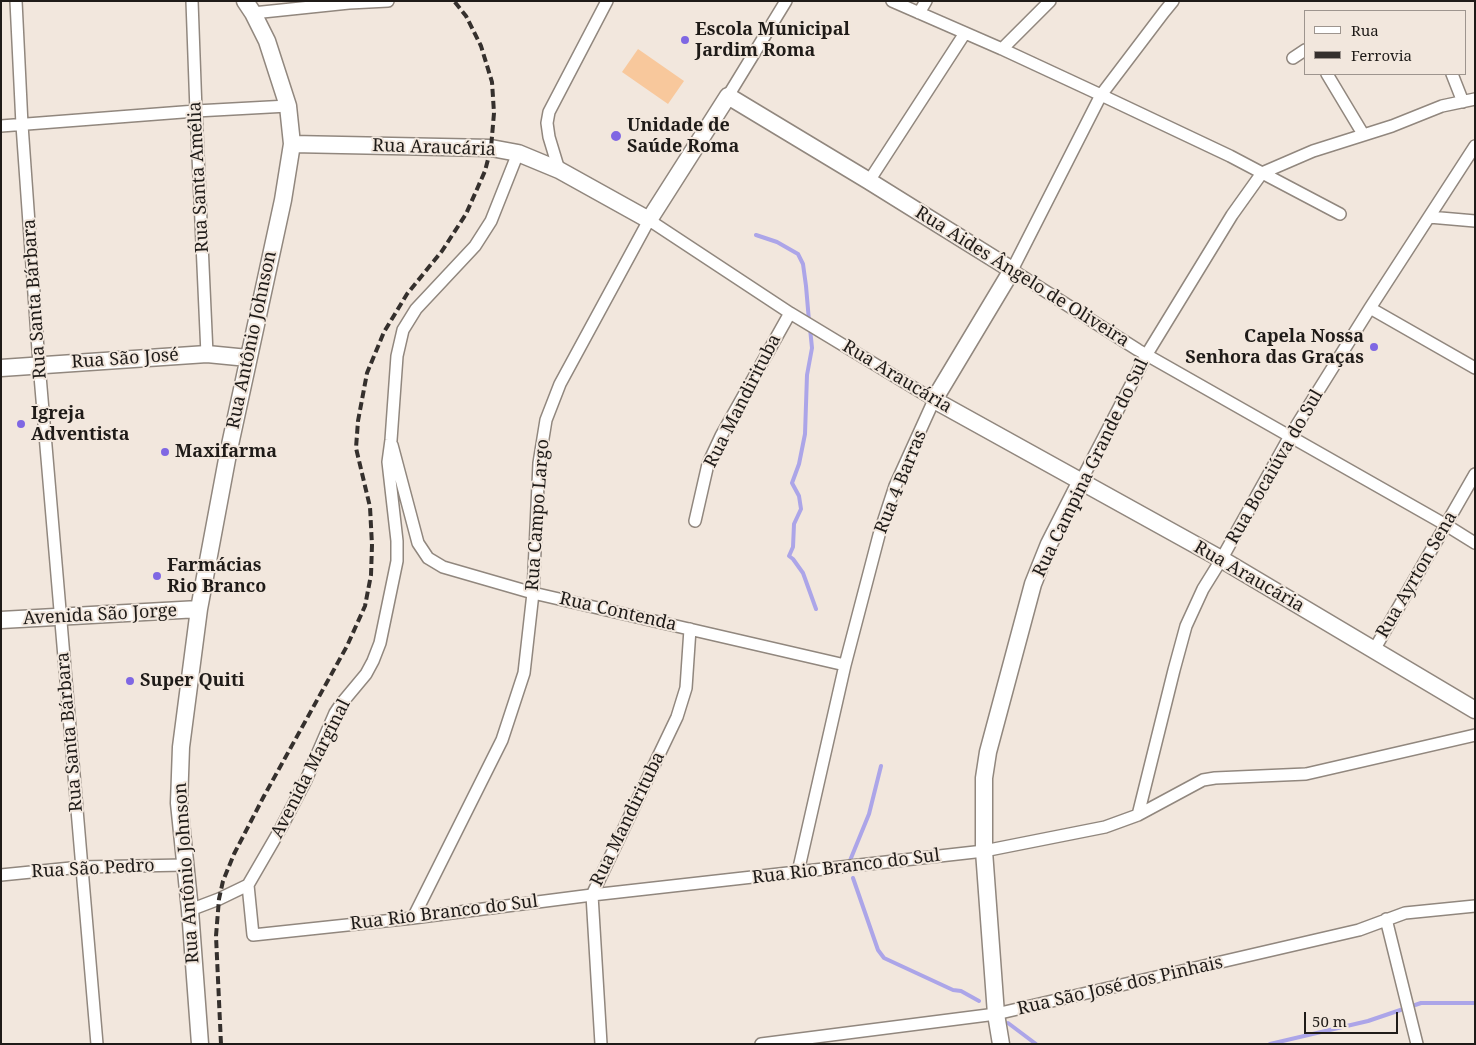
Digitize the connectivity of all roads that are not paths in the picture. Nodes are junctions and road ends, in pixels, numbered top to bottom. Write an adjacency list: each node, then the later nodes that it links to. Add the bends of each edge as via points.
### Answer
1 (16, 1): 24 (street, Rua Santa Bárbara)
2 (192, 1): 23 (street, Rua Santa Amélia)
3 (388, 1): 10 (street)
4 (607, 1): 30 (street, via 549,112 549,137)
5 (786, 1): 19 (street, Rua Campo Largo)
6 (892, 1): 11 (street)
7 (926, 1): 11 (street)
8 (1050, 1): 13 (street)
9 (1173, 1): 18 (street, Rua 4 Barras)
10 (249, 7): 22 (street, Rua Antônio Johnson, via 267,41)
11 (919, 13): 12 (street)
12 (965, 33): 13 (street); 32 (street)
13 (1002, 49): 18 (street)
14 (1304, 51): 15 (street)
15 (1293, 58)
16 (1328, 75): 26 (street)
17 (1452, 75): 21 (street)
18 (1101, 95): 31 (street); 37 (street, Rua 4 Barras)
19 (728, 96): 32 (street, Rua Aides Ângelo de Oliveira); 35 (street, Rua Campo Largo)
20 (1475, 99): 21 (street)
21 (1463, 102): 26 (street, via 1442,106)
22 (288, 106): 23 (street); 27 (street, Rua Antônio Johnson)
23 (196, 111): 24 (street); 40 (street, Rua Santa Amélia)
24 (22, 125): 25 (street); 43 (street, Rua Santa Bárbara)
25 (1, 126)
26 (1363, 134): 31 (street)
27 (292, 144): 29 (street, Rua Araucária, via 491,148); 42 (street, Rua Antônio Johnson)
28 (1475, 146): 34 (street, Rua Bocaiúva do Sul)
29 (518, 153): 30 (street, Rua Araucária); 48 (street, Avenida Marginal, via 491,221 475,246 416,309 403,330 397,356)
30 (559, 170): 35 (street, Rua Araucária)
31 (1262, 173): 33 (street); 41 (street, Rua Campina Grande do Sul, via 1232,214)
32 (870, 181): 37 (street, Rua Aides Ângelo de Oliveira)
33 (1340, 214)
34 (1429, 217): 36 (street); 38 (street, Rua Bocaiúva do Sul)
35 (649, 220): 39 (street, Rua Araucária); 55 (street, Rua Campo Largo, via 560,384 546,420 539,463)
36 (1475, 221)
37 (1012, 270): 41 (street, Rua Aides Ângelo de Oliveira); 46 (street, Rua 4 Barras)
38 (1370, 308): 45 (street); 47 (street, Rua Bocaiúva do Sul)
39 (790, 312): 46 (street, Rua Araucária); 51 (street, Rua Mandirituba, via 708,464)
40 (207, 354): 42 (street, Rua São José); 43 (street, Rua São José)
41 (1147, 354): 47 (street, Rua Aides Ângelo de Oliveira); 50 (street, Rua Campina Grande do Sul)
42 (248, 358): 56 (street, Rua Antônio Johnson)
43 (39, 364): 44 (street, Rua São José); 57 (street, Rua Santa Bárbara)
44 (1, 368)
45 (1475, 368)
46 (934, 400): 50 (street, Rua Araucária); 61 (street, Rua 4 Barras, via 895,486)
47 (1290, 436): 52 (street, Rua Aides Ângelo de Oliveira); 54 (street, Rua Bocaiúva do Sul)
48 (391, 440): 55 (street, Rua Contenda, via 418,543 428,558 443,567); 70 (street, Avenida Marginal, via 388,462 397,561 380,643 366,674 335,713 306,780)
49 (1475, 474): 52 (street, Rua Ayrton Sena)
50 (1081, 481): 54 (street, Rua Araucária); 65 (street, Rua Campina Grande do Sul, via 1033,584 988,752 984,778)
51 (695, 521)
52 (1446, 525): 53 (street, Rua Aides Ângelo de Oliveira); 60 (street, Rua Ayrton Sena)
53 (1475, 543)
54 (1221, 560): 60 (street, Rua Araucária); 64 (street, Rua Bocaiúva do Sul, via 1202,589 1186,626)
55 (533, 593): 59 (street, Rua Contenda); 74 (street, Rua Campo Largo, via 524,673 502,740)
56 (199, 609): 57 (street, Avenida São Jorge); 66 (street, Rua Antônio Johnson, via 181,747 179,803)
57 (60, 617): 58 (street, Avenida São Jorge); 67 (street, Rua Santa Bárbara)
58 (1, 620)
59 (690, 629): 61 (street, Rua Contenda); 71 (street, Rua Mandirituba, via 686,688 677,717)
60 (1374, 650): 62 (street, Rua Araucária)
61 (845, 665): 68 (street, Rua 4 Barras)
62 (1475, 710)
63 (1475, 735): 64 (street, Rua Rio Branco do Sul, via 1306,774 1203,780)
64 (1138, 815): 65 (street, Rua Rio Branco do Sul, via 1105,827)
65 (984, 851): 68 (street, Rua Rio Branco do Sul); 76 (street, Rua Campina Grande do Sul)
66 (185, 865): 67 (street, Rua São Pedro); 73 (street, Rua Antônio Johnson)
67 (81, 868): 69 (street, Rua São Pedro); 77 (street, Rua Santa Bárbara)
68 (798, 872): 71 (street, Rua Rio Branco do Sul)
69 (1, 875)
70 (248, 885): 73 (street); 74 (street, Rua Rio Branco do Sul, via 252,935)
71 (592, 895): 74 (street, Rua Rio Branco do Sul); 79 (street, Rua Mandirituba)
72 (1475, 906): 75 (street, Rua São José dos Pinhais, via 1405,914)
73 (190, 910): 78 (street, Rua Antônio Johnson)
74 (413, 918)
75 (1386, 920): 76 (street, Rua São José dos Pinhais, via 1358,930); 82 (street)
76 (996, 1014): 80 (street, Rua São José dos Pinhais); 81 (street, Rua Campina Grande do Sul)
77 (97, 1044)
78 (200, 1044)
79 (601, 1044)
80 (761, 1044)
81 (1001, 1044)
82 (1417, 1044)

